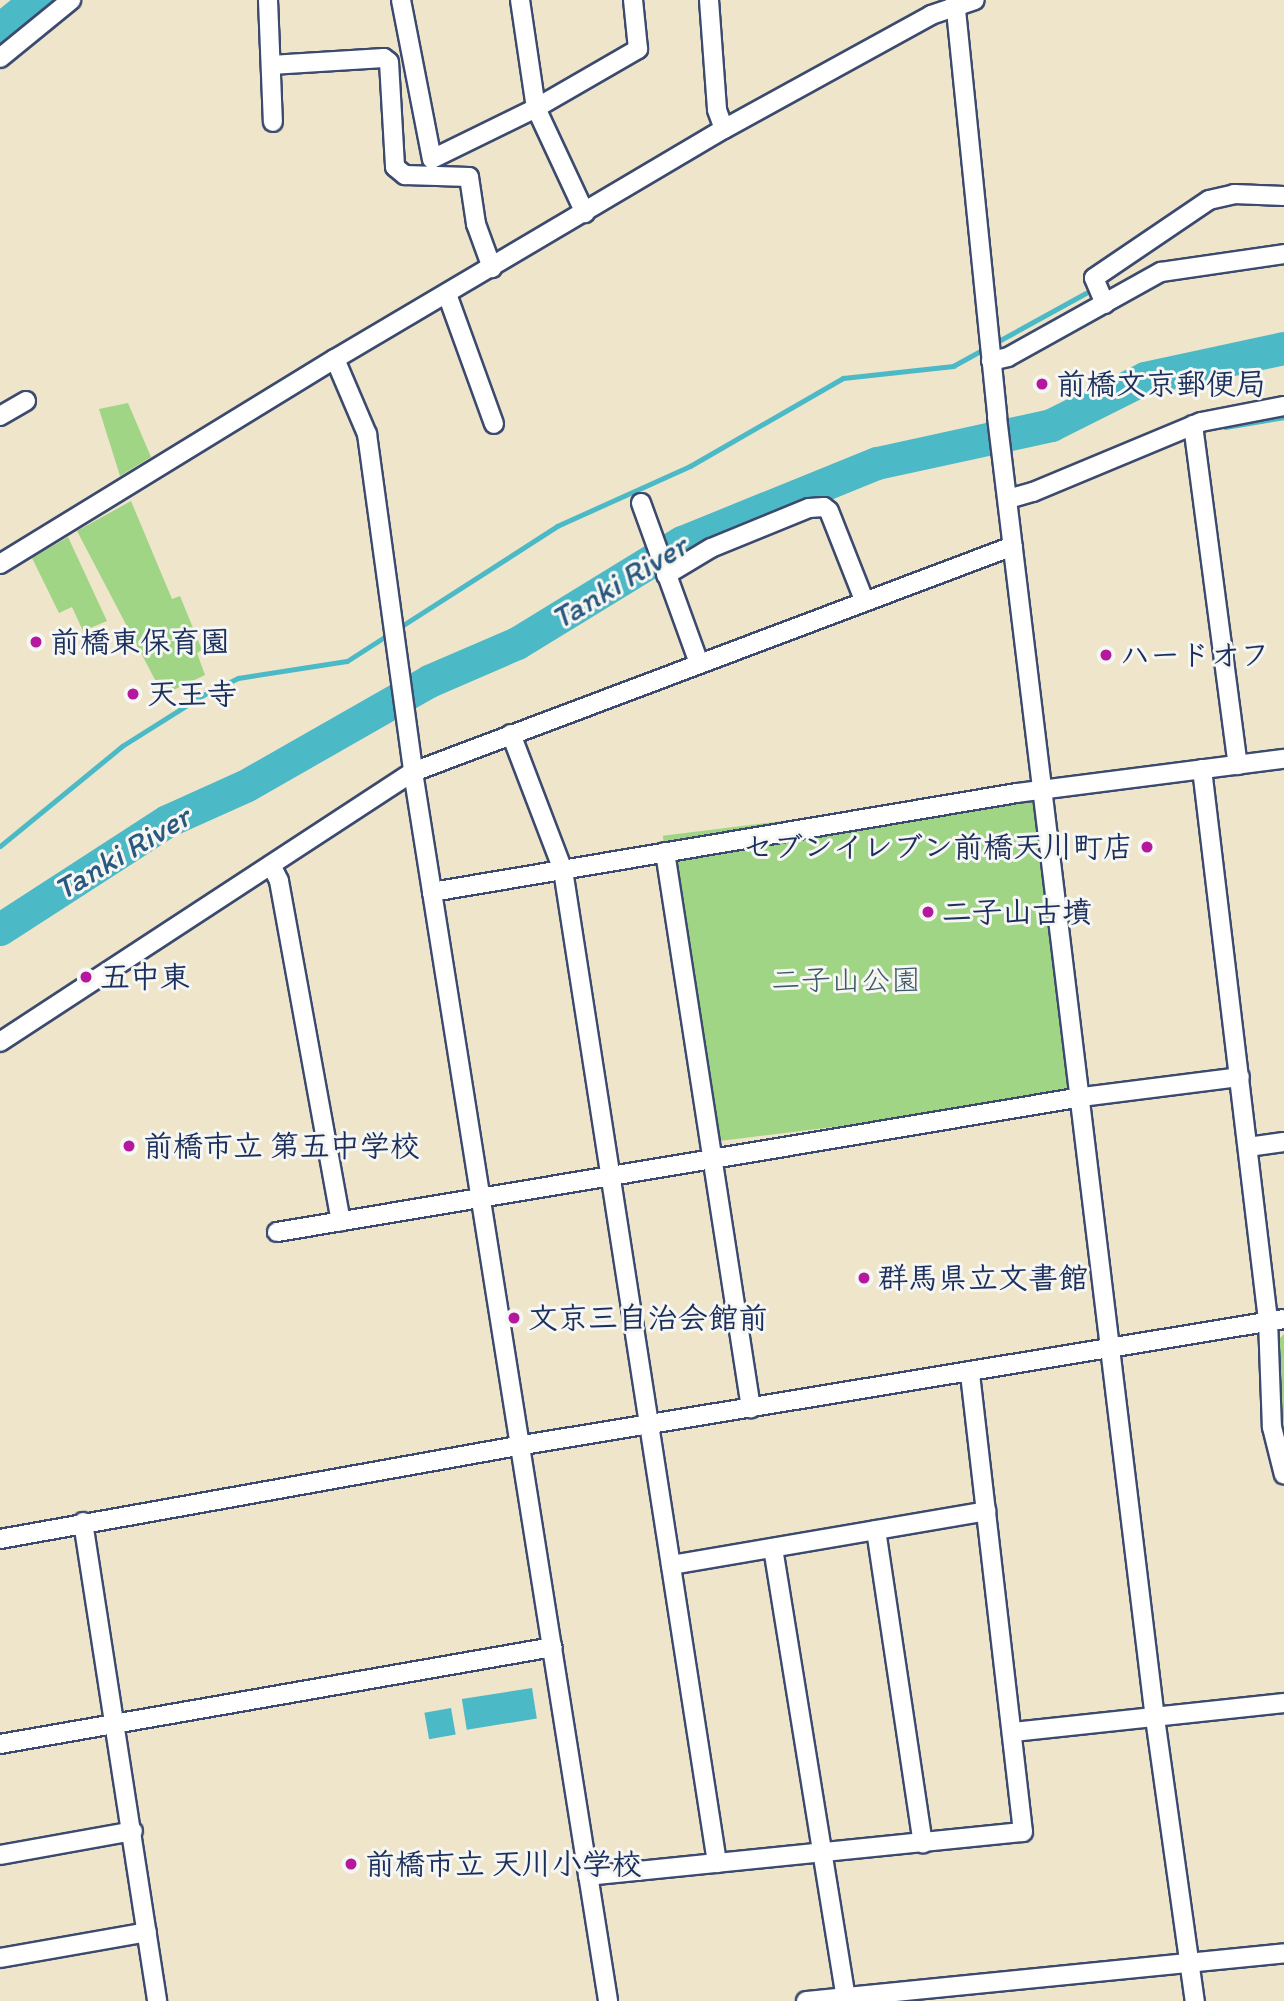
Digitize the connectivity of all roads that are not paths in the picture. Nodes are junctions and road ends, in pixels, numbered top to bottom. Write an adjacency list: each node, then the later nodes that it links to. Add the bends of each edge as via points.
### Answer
1 (71, 0): 9 (street)
2 (268, 0): 10 (street)
3 (401, 0): 11 (street, via 432,159)
4 (520, 0): 11 (street)
5 (633, 0): 11 (street, via 638,49)
6 (709, 0): 13 (street, via 717,110)
7 (975, 0): 8 (street)
8 (956, 2): 13 (street); 21 (street)
9 (0, 58)
10 (271, 65): 12 (street); 17 (street, via 384,58 390,62 394,167 405,175 469,177 475,224)
11 (536, 108): 15 (street)
12 (273, 122)
13 (724, 129): 15 (street)
14 (1284, 196): 19 (street, via 1234,194 1209,200 1094,278)
15 (585, 213): 17 (street)
16 (1284, 254): 19 (street, via 1161,272)
17 (492, 268): 18 (street)
18 (447, 293): 20 (street); 25 (street)
19 (1105, 303): 21 (street, via 1009,357)
20 (335, 359): 30 (street); 38 (street, via 367,434)
21 (991, 361): 27 (street)
22 (26, 401): 24 (street)
23 (1284, 405): 26 (street)
24 (0, 416)
25 (494, 424)
26 (1193, 425): 27 (street); 36 (street)
27 (1008, 499): 29 (street)
28 (640, 503): 31 (street)
29 (1013, 546): 32 (street); 39 (street)
30 (0, 564)
31 (666, 575): 32 (street, via 711,548 809,508 824,507); 33 (street)
32 (864, 600): 33 (street)
33 (699, 663): 34 (street)
34 (511, 734): 38 (street); 42 (street)
35 (1284, 759): 36 (street)
36 (1238, 765): 37 (street)
37 (1202, 769): 39 (street); 45 (street)
38 (413, 772): 41 (street); 43 (street)
39 (1043, 789): 40 (street); 46 (street)
40 (665, 852): 42 (street); 49 (street)
41 (271, 865): 44 (street); 52 (street, via 279,881)
42 (563, 870): 43 (street); 50 (street)
43 (432, 892): 51 (street)
44 (1, 1039)
45 (1240, 1077): 46 (street); 48 (street)
46 (1082, 1097): 49 (street); 55 (street)
47 (1284, 1142): 48 (street)
48 (1248, 1147): 54 (street)
49 (713, 1161): 50 (street); 57 (street)
50 (611, 1178): 51 (street); 58 (street)
51 (479, 1197): 52 (street); 60 (street)
52 (341, 1221): 53 (street)
53 (277, 1232)
54 (1276, 1320): 55 (street); 59 (street)
55 (1109, 1346): 56 (street); 70 (street)
56 (970, 1371): 57 (street); 62 (street)
57 (751, 1408): 58 (street)
58 (649, 1426): 60 (street); 67 (street)
59 (1279, 1443): 61 (street)
60 (523, 1445): 63 (street); 68 (street)
61 (1284, 1475)
62 (986, 1511): 64 (street); 72 (street)
63 (83, 1522): 65 (street); 71 (street)
64 (876, 1530): 66 (street); 75 (street)
65 (0, 1539)
66 (773, 1548): 67 (street); 76 (street)
67 (671, 1565): 78 (street)
68 (553, 1647): 71 (street); 79 (street)
69 (1284, 1703): 70 (street)
70 (1155, 1718): 72 (street); 83 (street)
71 (114, 1722): 73 (street); 74 (street)
72 (1013, 1732): 75 (street, via 1023,1832)
73 (0, 1744)
74 (133, 1831): 77 (street); 80 (street)
75 (923, 1843): 76 (street)
76 (825, 1851): 78 (street); 84 (street)
77 (0, 1855)
78 (716, 1863): 79 (street)
79 (588, 1876): 86 (street)
80 (147, 1932): 82 (street); 85 (street)
81 (1284, 1953): 83 (street)
82 (0, 1958)
83 (1191, 1961): 84 (street); 88 (street)
84 (846, 1997): 87 (street)
85 (157, 2001)
86 (608, 2001)
87 (806, 2001)
88 (1195, 2001)

